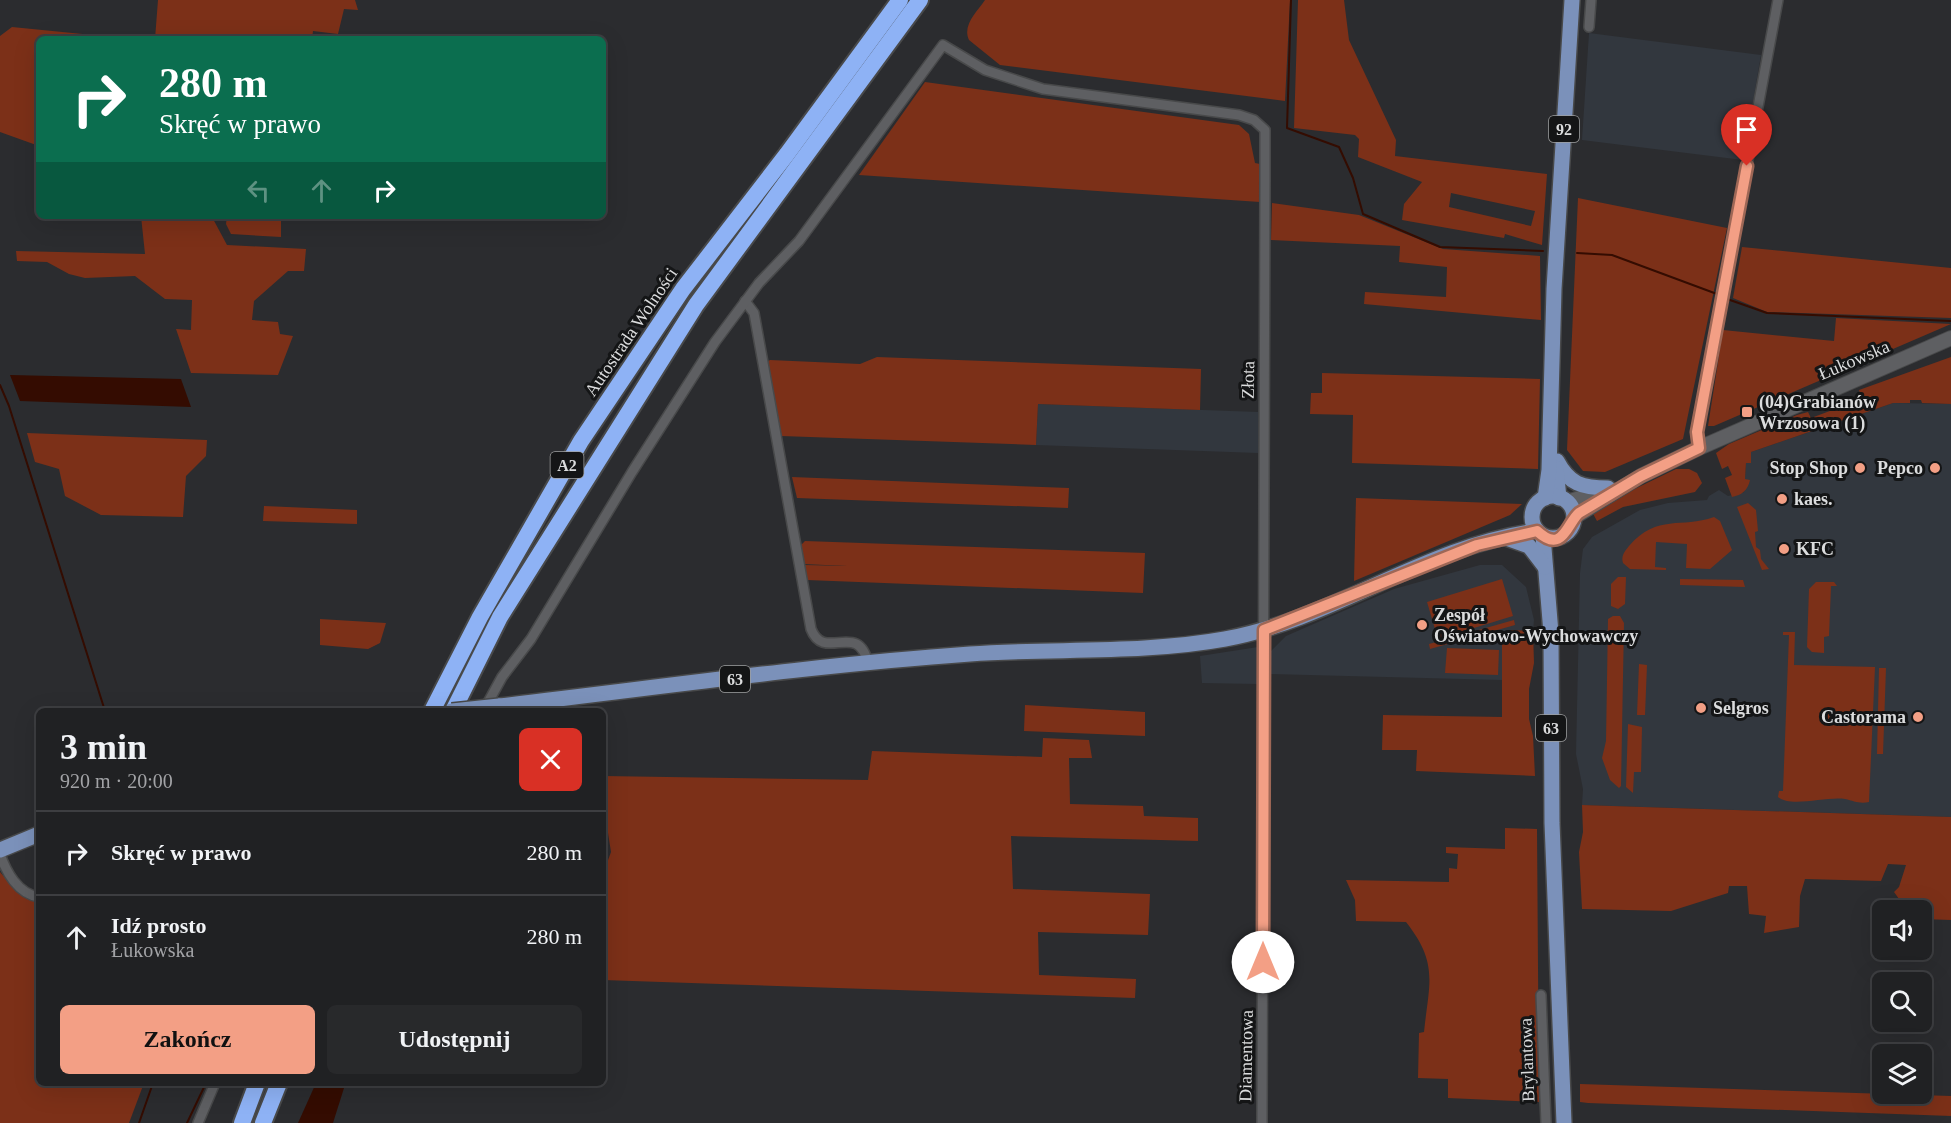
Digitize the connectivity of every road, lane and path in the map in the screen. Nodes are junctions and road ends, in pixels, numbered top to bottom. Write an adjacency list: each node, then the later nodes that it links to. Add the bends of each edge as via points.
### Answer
1 (900, 0): 25 (highway, Autostrada Wolności / A2, via 683,289 581,441 480,617)
2 (920, 0): 26 (highway, A2, via 696,305 500,617)
3 (1572, 0): 7 (main road, 92)
4 (1591, 0): 6 (street)
5 (1778, 0): 10 (street, via 1697,432)
6 (1589, 27)
7 (1557, 258): 11 (main road, 92, via 1560,313); 14 (main road, 92, via 1549,470)
8 (745, 302): 22 (street, Złota, via 799,241 943,45 985,70 1043,89 1254,120 1265,130); 24 (street, via 754,313 813,635 825,643 858,643 865,648); 28 (street, via 715,342)
9 (1951, 338): 10 (main road, Łukowska)
10 (1699, 448): 12 (main road, Łukowska)
11 (1556, 458): 13 (main road, via 1574,483); 14 (main road, 92)
12 (1641, 476): 13 (main road, Łukowska); 16 (main road, Łukowska)
13 (1608, 488): 14 (main road, Łukowska)
14 (1557, 500): 15 (main road, 63, via 1536,506); 16 (main road)
15 (1532, 513): 17 (main road, 63); 20 (main road, 63)
16 (1573, 518): 19 (main road, 63, via 1569,531)
17 (1540, 533): 18 (main road, 63); 19 (main road, 63); 21 (main road, 63)
18 (1504, 537): 20 (main road, 63); 21 (main road, via 1529,546)
19 (1559, 537): 23 (main road, 63)
20 (1477, 545): 22 (main road, 63)
21 (1546, 570): 23 (main road, 63)
22 (1264, 630): 24 (main road, 63, via 1185,644 970,654); 39 (street, Diamentowa)
23 (1551, 633): 41 (main road, 63, via 1552,822)
24 (868, 664): 27 (main road, 63, bridge)
25 (434, 708)
26 (454, 708)
27 (480, 708)
28 (485, 708)
29 (36, 835): 30 (main road)
30 (0, 852): 31 (street, via 11,878)
31 (36, 897)
32 (1541, 995): 40 (street, Brylantowa)
33 (214, 1086): 36 (street)
34 (256, 1086): 37 (highway)
35 (278, 1086): 38 (highway)
36 (198, 1123)
37 (242, 1123)
38 (263, 1123)
39 (1262, 1123)
40 (1546, 1123)
41 (1564, 1123)

